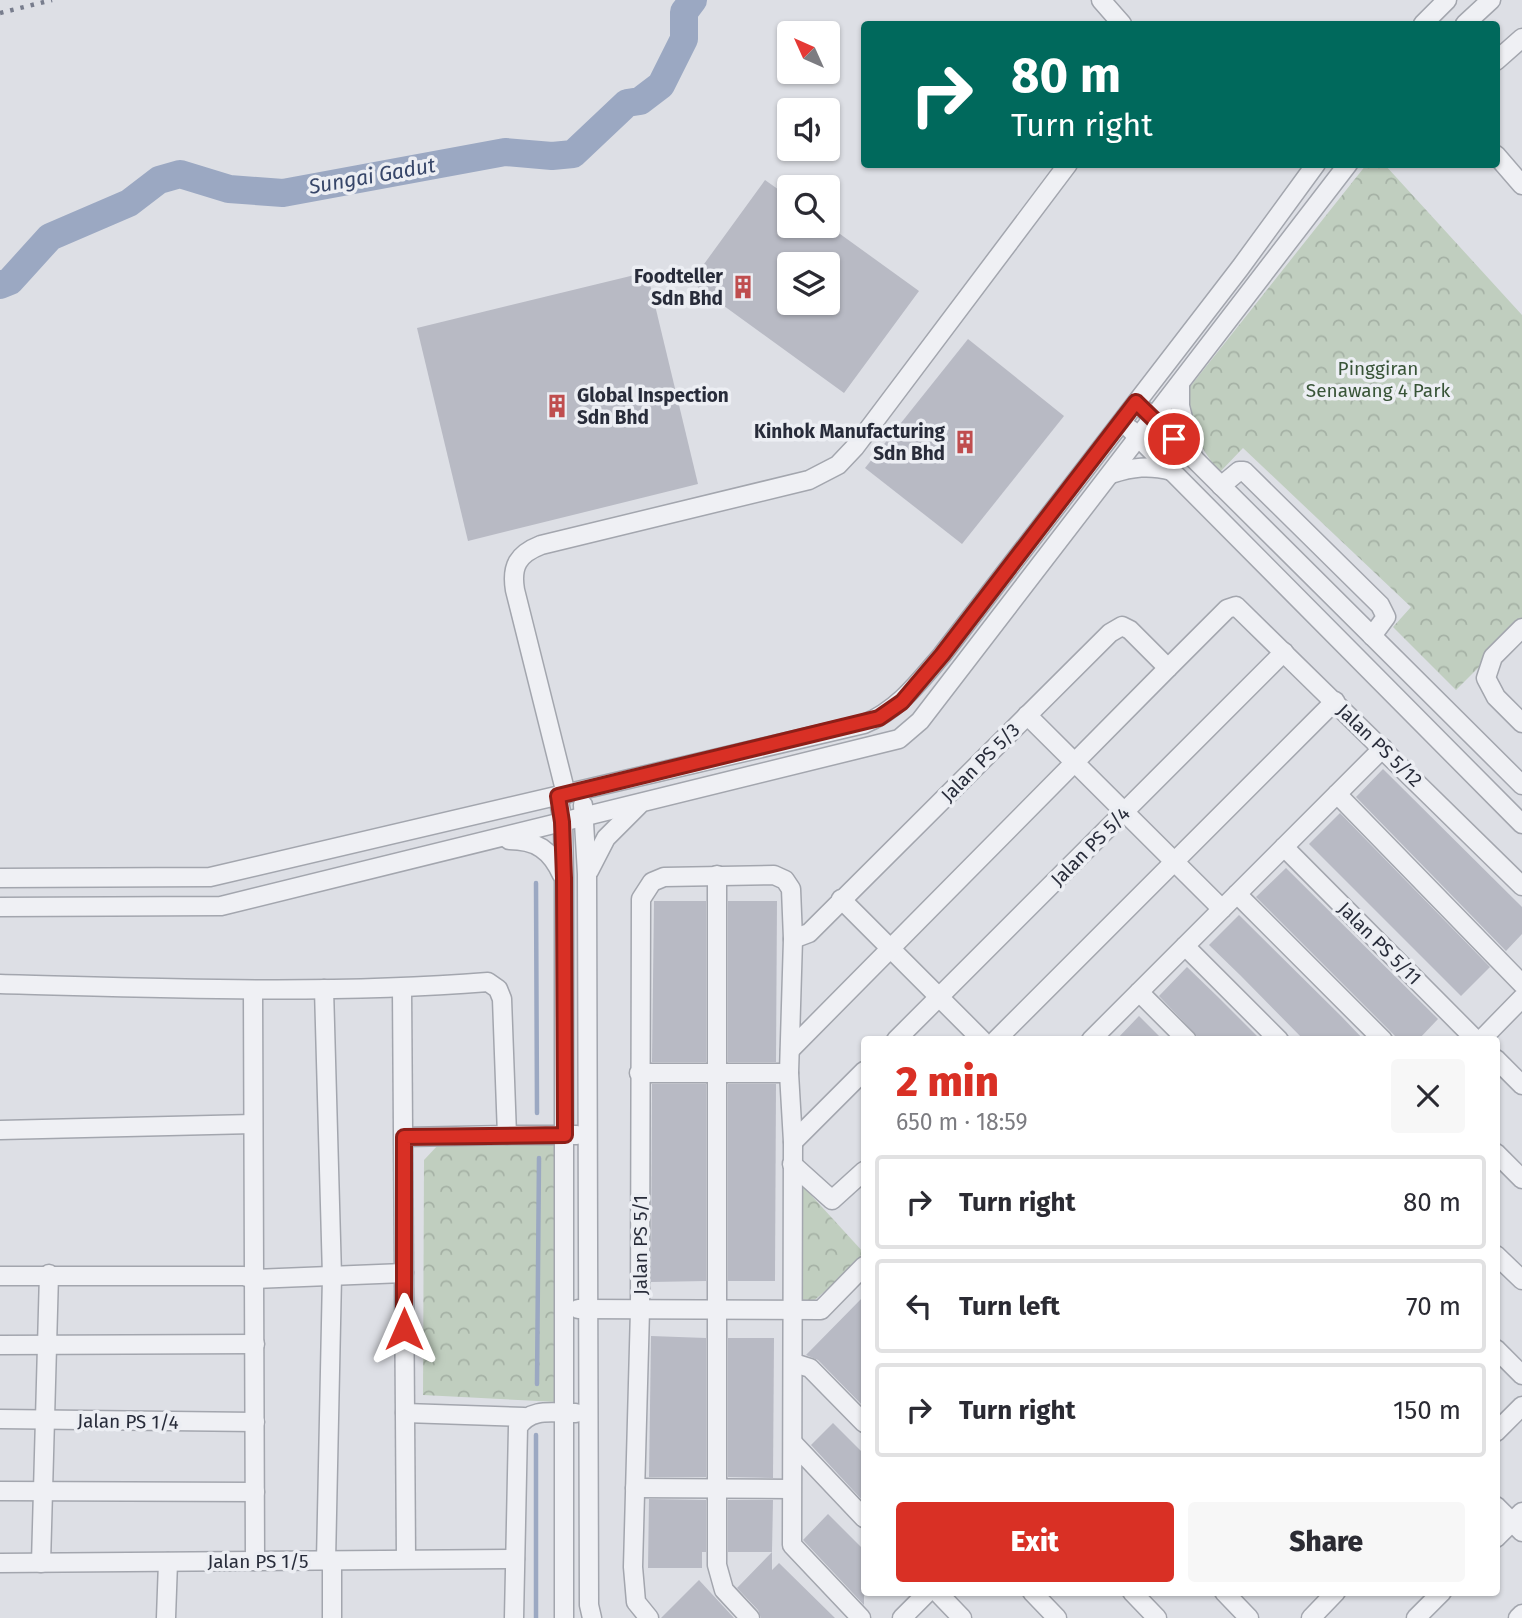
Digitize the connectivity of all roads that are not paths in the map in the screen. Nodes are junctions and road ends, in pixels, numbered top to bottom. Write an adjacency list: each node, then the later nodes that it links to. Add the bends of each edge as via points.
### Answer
1 (1101, 0): 4 (street)
2 (1447, 0): 5 (street)
3 (1491, 0): 6 (street)
4 (1119, 21)
5 (1426, 21)
6 (1468, 21)
7 (1522, 38): 8 (street)
8 (1500, 57)
9 (1500, 159): 13 (street)
10 (1065, 168): 33 (street, via 838,465 809,480 541,545 520,556 512,573 515,590)
11 (1313, 168): 15 (street)
12 (1345, 168): 14 (street)
13 (1522, 184)
14 (1180, 385): 16 (street); 19 (street, via 1180,406)
15 (1136, 402): 16 (street); 17 (street)
16 (1154, 419): 18 (street); 19 (street)
17 (1122, 420): 18 (street); 33 (street, via 942,655 902,702 879,718)
18 (1139, 437): 20 (street); 21 (street)
19 (1194, 458): 22 (street)
20 (1172, 471): 21 (street, via 1135,466); 39 (street)
21 (1111, 474): 35 (street, via 920,721 899,739)
22 (1221, 486): 24 (street); 24 (street, via 1244,471 1380,605 1386,617)
23 (1522, 628): 29 (street, via 1493,657 1486,678 1496,697)
24 (1372, 636): 32 (street)
25 (1284, 652): 26 (street, Jalan PS 5/12, via 1236,606 1227,609); 27 (street, Jalan PS 5/12); 36 (street, Jalan PS 5/4)
26 (1168, 668): 28 (street, Jalan PS 5/3, via 1122,626); 31 (street)
27 (1335, 701): 30 (street, Jalan PS 5/12); 42 (street)
28 (1027, 715): 31 (street); 49 (street, Jalan PS 5/3)
29 (1522, 723)
30 (1384, 747): 34 (street); 47 (street, Jalan PS 5/12)
31 (1075, 763): 36 (street); 54 (street)
32 (1522, 785)
33 (568, 794): 37 (street); 38 (street); 45 (street, via 209,877)
34 (1337, 794): 41 (street); 56 (street)
35 (642, 802): 37 (street); 43 (street, via 606,838)
36 (1124, 811): 42 (street); 61 (street, Jalan PS 5/4)
37 (585, 817): 38 (street); 43 (street)
38 (562, 822): 40 (street); 46 (street)
39 (1522, 824)
40 (491, 841): 46 (street, via 536,844 556,861); 50 (street, via 221,906)
41 (1284, 847): 48 (street); 70 (street, Jalan PS 5/11)
42 (1173, 860): 51 (street); 65 (street)
43 (587, 874): 83 (street)
44 (717, 875): 52 (street, via 774,875 785,880 791,889); 74 (street, Jalan PS 5/1, via 664,877 652,882 641,899); 75 (street)
45 (0, 878)
46 (564, 878): 82 (street)
47 (1522, 886)
48 (1237, 894): 51 (street); 69 (street)
49 (841, 899): 52 (street, Jalan PS 5/3, via 809,933); 54 (street)
50 (0, 907)
51 (1222, 909): 53 (street)
52 (793, 939): 72 (street)
53 (1185, 946): 60 (street); 68 (street)
54 (891, 949): 61 (street); 72 (street)
55 (0, 984): 59 (street)
56 (1522, 984)
57 (324, 989): 58 (street); 59 (street); 95 (street)
58 (402, 989): 81 (street, via 488,982 498,989); 84 (street)
59 (253, 990): 79 (street)
60 (1139, 992): 66 (street); 67 (street)
61 (939, 996): 63 (street, Jalan PS 5/4); 64 (street)
62 (1522, 998): 71 (street)
63 (900, 1036)
64 (978, 1036)
65 (1000, 1036)
66 (1095, 1036)
67 (1182, 1036)
68 (1275, 1036)
69 (1379, 1036)
70 (1474, 1036)
71 (1482, 1036)
72 (790, 1050): 76 (street)
73 (1500, 1063): 78 (street)
74 (639, 1073): 75 (street); 100 (street, Jalan PS 5/1)
75 (715, 1073): 76 (street); 101 (street)
76 (789, 1073): 85 (street)
77 (861, 1074): 85 (street)
78 (1522, 1085)
79 (253, 1124): 80 (street); 96 (street)
80 (0, 1130)
81 (507, 1135): 82 (street); 84 (street)
82 (565, 1135): 83 (street); 98 (street)
83 (589, 1135): 99 (street)
84 (404, 1137): 92 (street)
85 (793, 1142): 87 (street)
86 (1500, 1157): 89 (street)
87 (792, 1164): 88 (street, via 832,1200); 102 (street)
88 (861, 1174)
89 (1522, 1179)
90 (1500, 1259): 97 (street)
91 (861, 1269): 102 (street, via 821,1310)
92 (404, 1273): 95 (street); 110 (street)
93 (49, 1274): 94 (street); 96 (street); 103 (street)
94 (0, 1276)
95 (332, 1276): 96 (street); 133 (street)
96 (253, 1279): 104 (street)
97 (1522, 1280)
98 (566, 1309): 99 (street); 111 (street)
99 (590, 1310): 100 (street); 112 (street)
100 (640, 1310): 101 (street); 120 (street, Jalan PS 5/1)
101 (718, 1310): 102 (street); 122 (street)
102 (794, 1310): 107 (street)
103 (47, 1344): 104 (street); 105 (street); 115 (street)
104 (255, 1344): 117 (street)
105 (0, 1345)
106 (1500, 1353): 108 (street)
107 (794, 1363): 116 (street, via 810,1368); 119 (street)
108 (1522, 1375)
109 (1522, 1406): 118 (street)
110 (405, 1413): 113 (street); 130 (street)
111 (565, 1413): 112 (street); 113 (street); 148 (street)
112 (590, 1413): 149 (street)
113 (524, 1417): 131 (street, via 517,1427)
114 (0, 1419): 115 (street, Jalan PS 1/4)
115 (45, 1420): 117 (street, Jalan PS 1/4); 124 (street)
116 (861, 1420)
117 (255, 1422): 125 (street)
118 (1500, 1428)
119 (793, 1443): 121 (street); 127 (street)
120 (635, 1488): 122 (street); 150 (street, Jalan PS 5/1, via 636,1602)
121 (791, 1489): 122 (street); 152 (street, via 792,1545)
122 (716, 1490): 151 (street, via 719,1579)
123 (0, 1492): 124 (street)
124 (43, 1492): 125 (street); 136 (street)
125 (256, 1492): 132 (street)
126 (1500, 1509): 128 (street)
127 (861, 1515)
128 (1519, 1522): 129 (street)
129 (1500, 1535)
130 (406, 1558): 131 (street, Jalan PS 1/5); 133 (street, Jalan PS 1/5)
131 (515, 1559): 147 (street)
132 (256, 1561): 133 (street, Jalan PS 1/5); 134 (street, Jalan PS 1/5)
133 (329, 1561): 146 (street)
134 (168, 1562): 136 (street, Jalan PS 1/5); 145 (street)
135 (0, 1563): 136 (street, Jalan PS 1/5)
136 (41, 1563)
137 (924, 1596): 153 (street)
138 (941, 1596): 154 (street)
139 (1036, 1596): 155 (street)
140 (1136, 1596): 156 (street)
141 (1228, 1596): 157 (street)
142 (1332, 1596): 158 (street)
143 (1438, 1596): 159 (street)
144 (1522, 1614): 160 (street)
145 (166, 1618)
146 (332, 1618)
147 (514, 1618)
148 (564, 1618)
149 (592, 1618)
150 (649, 1618)
151 (750, 1618)
152 (860, 1618)
153 (902, 1618)
154 (962, 1618)
155 (1057, 1618)
156 (1157, 1618)
157 (1249, 1618)
158 (1311, 1618)
159 (1416, 1618)
160 (1518, 1618)

